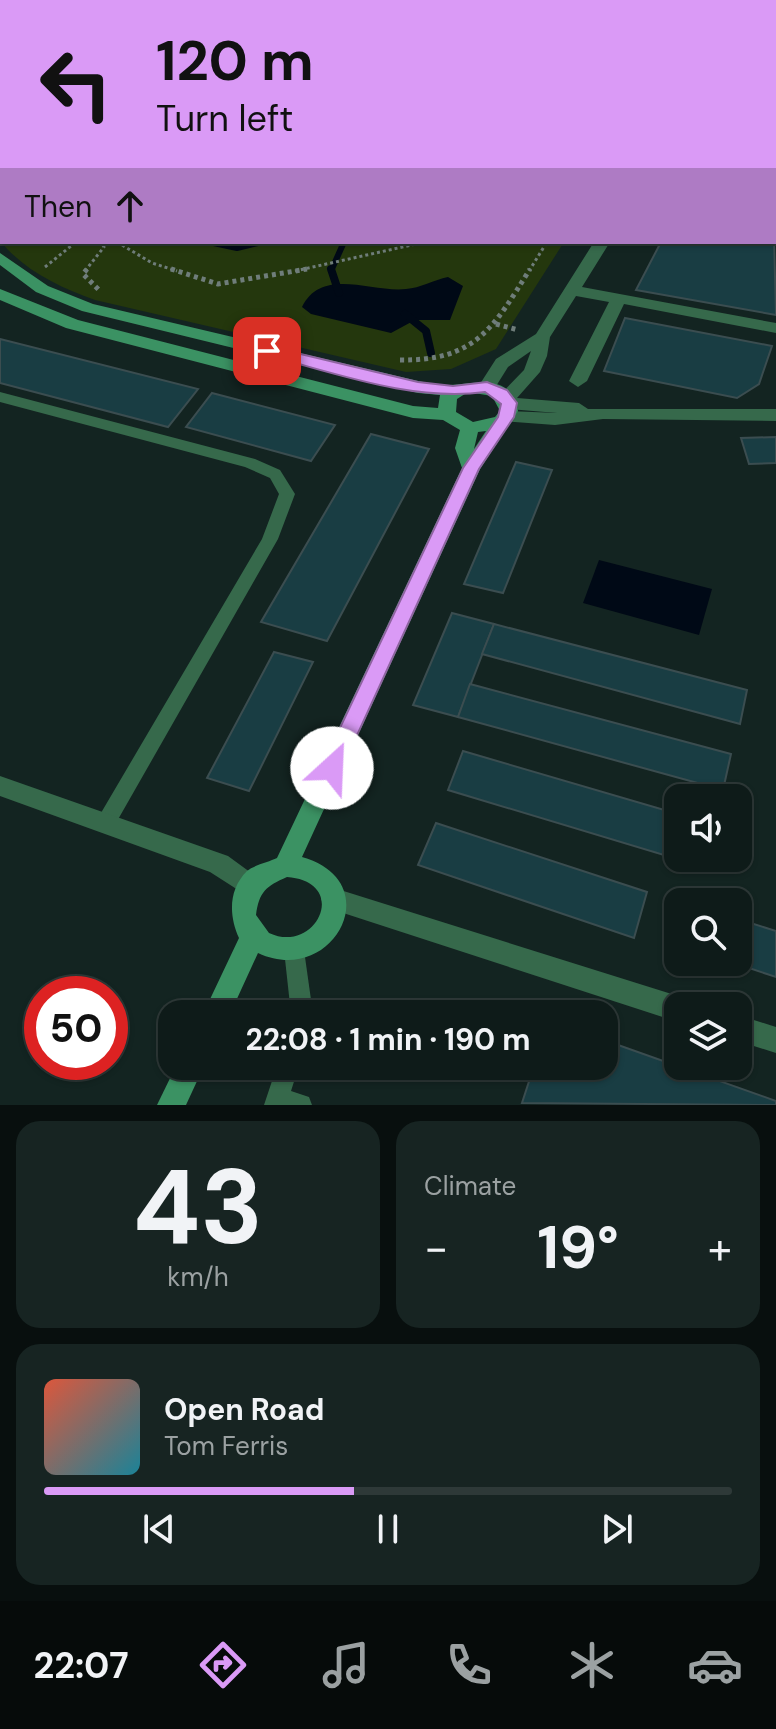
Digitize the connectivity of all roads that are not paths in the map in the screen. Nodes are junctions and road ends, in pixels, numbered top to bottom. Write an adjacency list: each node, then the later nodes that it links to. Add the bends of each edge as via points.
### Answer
1 (601, 244): 3 (street)
2 (0, 258): 10 (main road, via 29,281 88,308)
3 (572, 290): 5 (street); 7 (street)
4 (0, 294): 14 (main road, via 72,324 413,412)
5 (618, 299): 6 (street); 8 (street)
6 (776, 328)
7 (542, 337): 9 (street, via 502,363); 13 (street, via 530,375)
8 (578, 381)
9 (487, 387): 10 (main road); 13 (main road)
10 (453, 391): 14 (main road, via 445,402)
11 (0, 397): 19 (lane, via 250,463 275,474 287,494 270,539)
12 (776, 403): 15 (street)
13 (505, 410): 15 (street, via 555,419 603,413); 16 (main road); 17 (main road)
14 (447, 414): 16 (main road)
15 (768, 415)
16 (470, 428): 17 (main road, via 464,448)
17 (471, 468): 20 (main road)
18 (0, 786): 19 (street)
19 (105, 824): 21 (street, via 219,864)
20 (286, 866): 21 (main road, via 266,872); 22 (main road, via 323,877)
21 (249, 886): 23 (main road, via 242,907)
22 (334, 899): 24 (main road, via 330,926); 27 (street)
23 (253, 937): 24 (main road, via 265,946); 25 (main road)
24 (294, 950): 26 (lane)
25 (223, 1000)
26 (300, 1000)
27 (664, 1005)
28 (752, 1032): 29 (street)
29 (776, 1040)
30 (183, 1080): 33 (main road)
31 (284, 1080): 32 (lane)
32 (277, 1102): 34 (lane)
33 (171, 1105)
34 (301, 1105)

